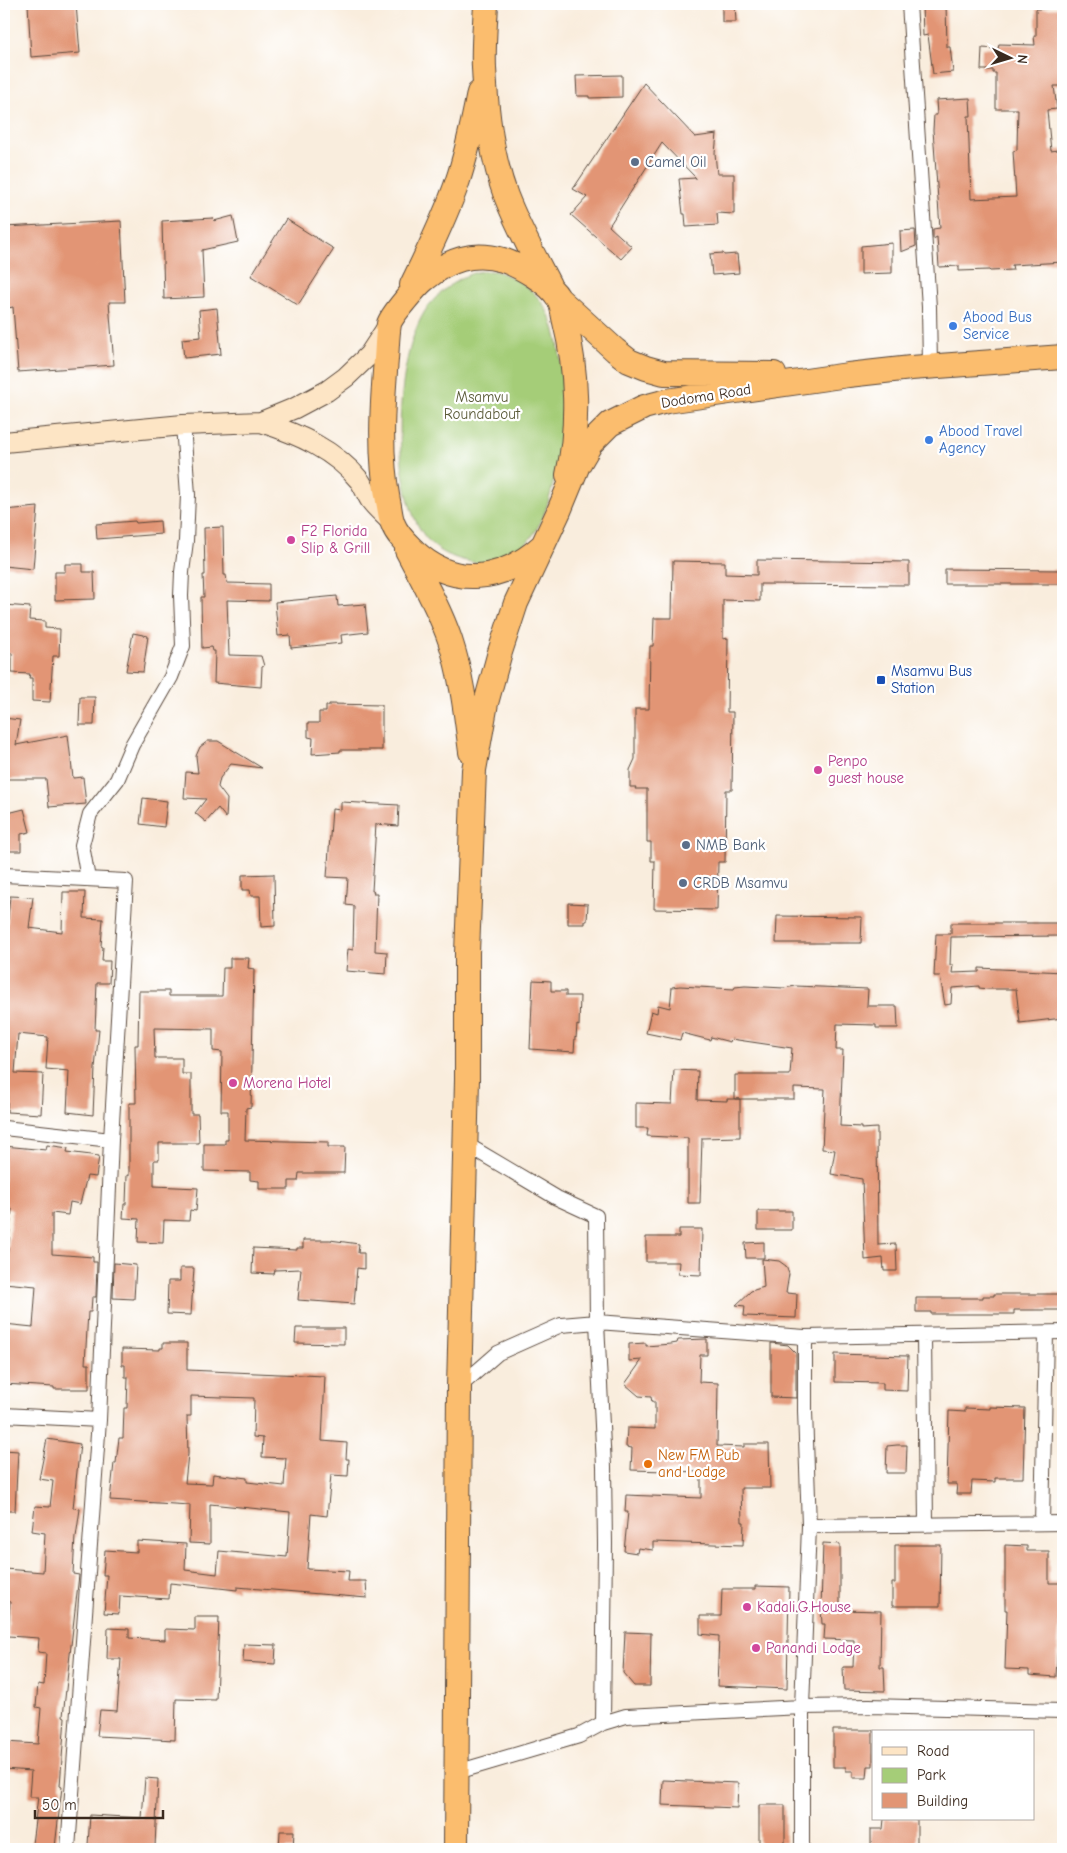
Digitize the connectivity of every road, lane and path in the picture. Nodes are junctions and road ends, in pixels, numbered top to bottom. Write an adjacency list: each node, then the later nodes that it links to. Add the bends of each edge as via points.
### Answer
1 (486, 4): 3 (highway)
2 (909, 4): 8 (street)
3 (484, 67): 4 (highway, via 488,116 506,194 519,227); 5 (highway, via 457,185)
4 (557, 296): 5 (highway, via 510,262 476,257 455,259 438,268); 9 (highway, Dodoma Road, via 629,361 664,373); 13 (highway, via 570,340 575,406 568,472)
5 (404, 302): 6 (highway)
6 (390, 322): 10 (main road, via 368,355 346,377 295,408); 14 (highway, via 382,442 386,492)
7 (1063, 357): 8 (highway, Dodoma Road)
8 (930, 366): 9 (highway, Dodoma Road)
9 (848, 375): 13 (highway, Dodoma Road, via 644,407 610,424 591,442)
10 (261, 422): 11 (main road); 14 (main road, via 302,437 344,465)
11 (182, 426): 12 (main road); 18 (street, via 188,495 181,596 183,646 171,677 132,745 117,780 90,814 82,845)
12 (4, 442)
13 (559, 511): 15 (highway)
14 (397, 532): 15 (highway, via 434,567 461,576 484,576 515,566); 16 (highway, via 439,610 450,641 460,678)
15 (543, 545): 16 (highway, via 516,603 500,652 486,703)
16 (474, 770): 21 (highway)
17 (4, 875): 18 (street)
18 (88, 879): 20 (street, via 126,880)
19 (4, 1128): 20 (street)
20 (111, 1140): 29 (street)
21 (464, 1143): 22 (street, via 557,1198 596,1216); 27 (highway)
22 (597, 1322): 26 (street); 27 (street, via 561,1325 498,1353); 36 (street, via 604,1467)
23 (1063, 1332): 24 (street)
24 (1046, 1333): 25 (street); 30 (street)
25 (924, 1336): 26 (street); 32 (street)
26 (805, 1337): 33 (street)
27 (459, 1387): 37 (highway)
28 (4, 1415): 29 (street)
29 (100, 1420): 38 (street)
30 (1042, 1523): 31 (street); 32 (street)
31 (1063, 1523)
32 (926, 1525): 33 (street)
33 (809, 1526): 34 (street)
34 (802, 1707): 35 (street); 36 (street, via 626,1716); 40 (street)
35 (1063, 1711)
36 (603, 1723): 37 (street, via 580,1736)
37 (457, 1772): 39 (highway)
38 (68, 1849)
39 (456, 1849)
40 (802, 1849)

